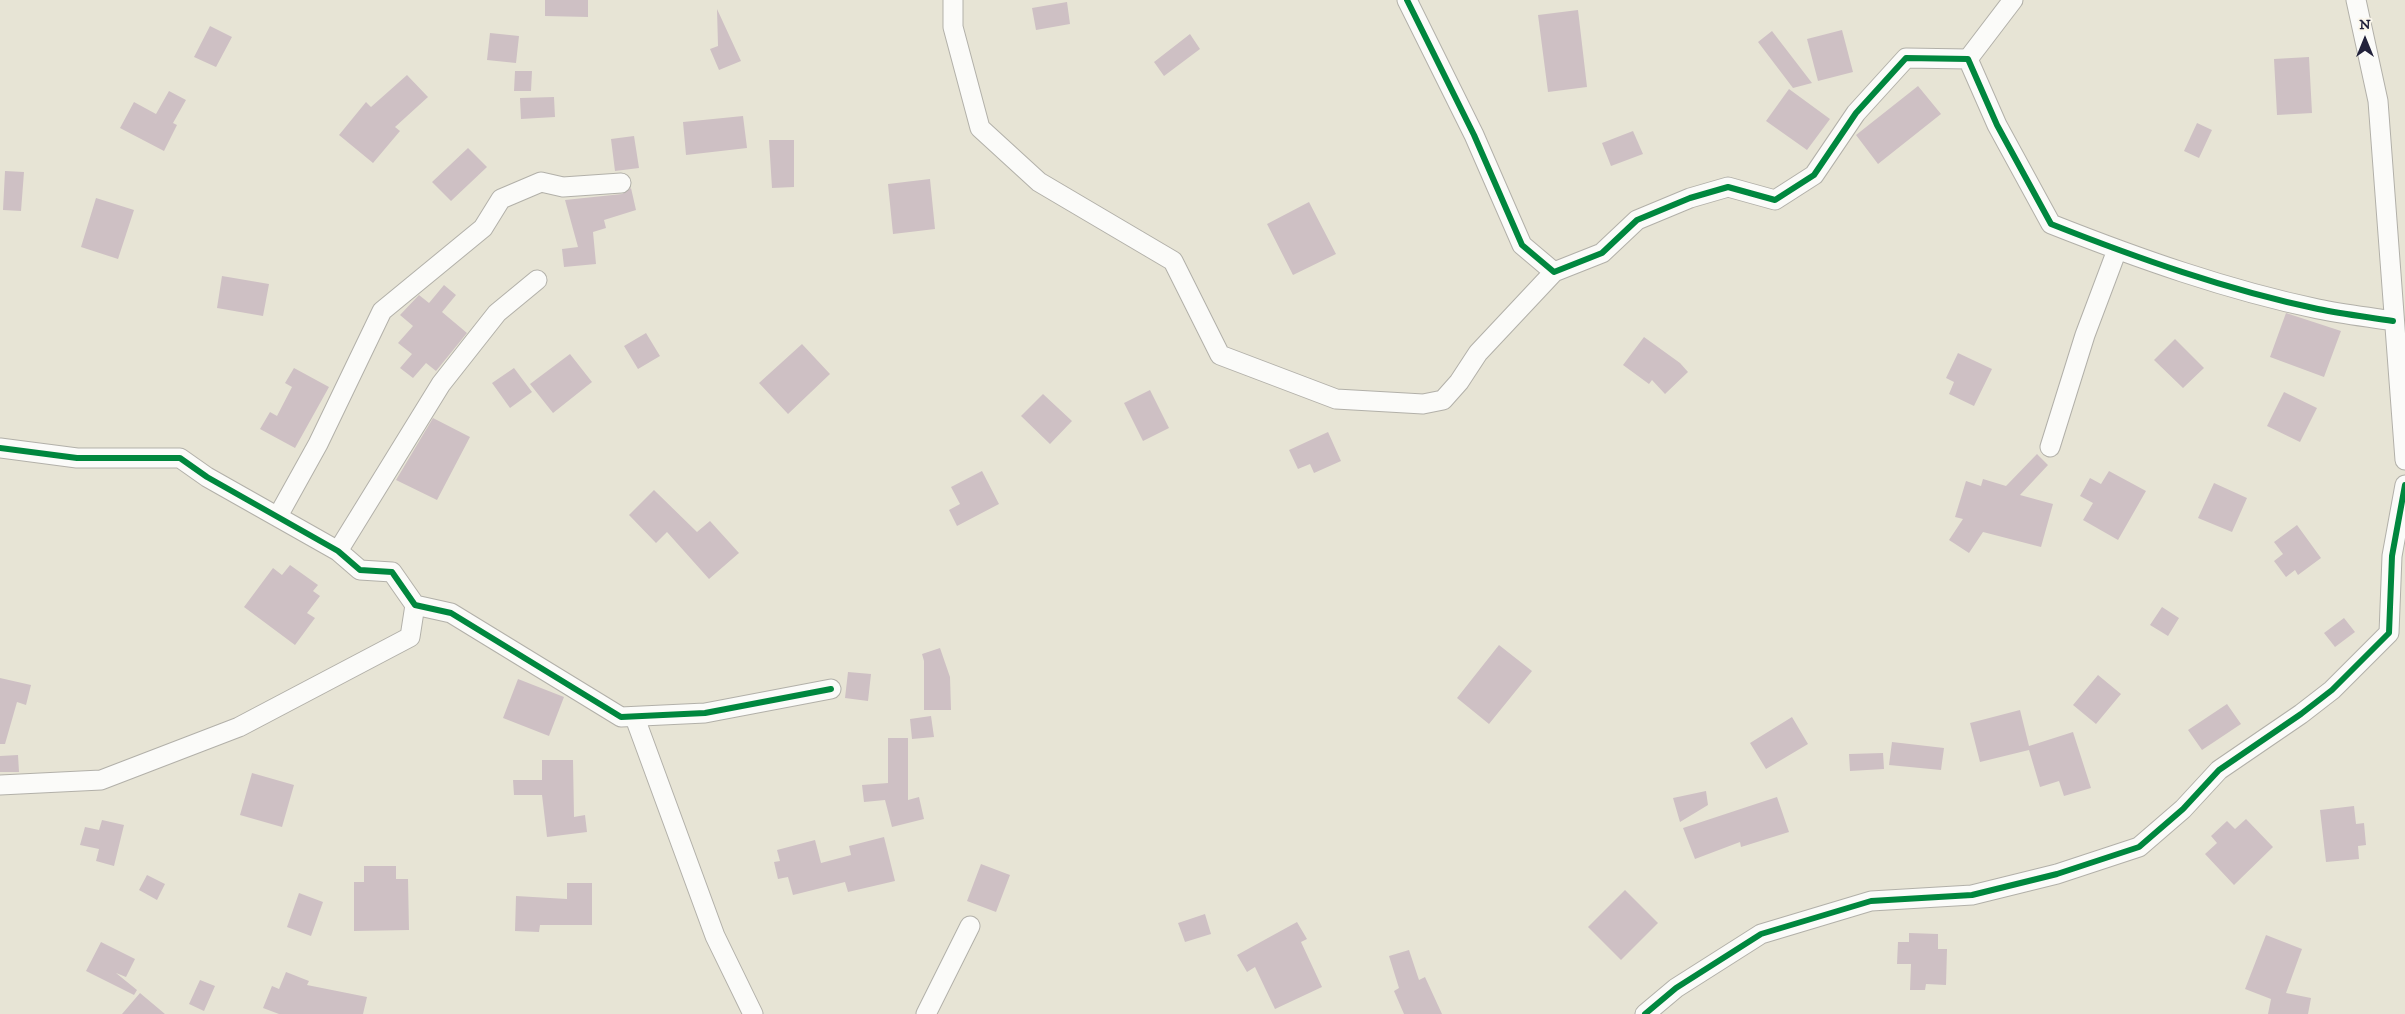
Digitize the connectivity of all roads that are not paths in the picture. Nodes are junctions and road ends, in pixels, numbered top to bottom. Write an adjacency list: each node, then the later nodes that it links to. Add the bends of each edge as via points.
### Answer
1 (953, 0): 8 (street, via 953,27 980,128 1039,182 1173,261 1220,355 1336,399 1423,404 1444,400 1478,353)
2 (1407, 0): 8 (street, via 1474,135 1522,245)
3 (2013, 0): 5 (street)
4 (2356, 0): 10 (street, via 2378,101)
5 (1968, 59): 7 (street, via 1997,125 2051,224); 8 (street, via 1906,58 1856,113 1814,175 1775,200 1728,187 1690,198 1637,220 1602,254)
6 (621, 183): 15 (street, via 563,187 541,182 501,199 483,228 382,311 318,444)
7 (2117, 250): 10 (street, via 2243,290 2319,309); 11 (street, via 2085,335)
8 (1554, 272)
9 (537, 280): 16 (street, via 497,313 441,384)
10 (2393, 321): 13 (street)
11 (2050, 447)
12 (0, 448): 15 (street, via 77,458 180,458)
13 (2405, 460)
14 (2405, 485): 18 (street, via 2392,556)
15 (278, 516): 16 (street)
16 (338, 551): 17 (street, via 360,570 392,572)
17 (415, 605): 20 (street, via 451,613 621,717); 21 (street, via 410,637 239,727 101,780)
18 (2397, 631): 25 (street, via 2332,690 2218,770 2183,809 2139,846 2057,874 1972,895 1871,900 1761,934 1676,988)
19 (831, 689): 20 (street, via 705,713)
20 (635, 718): 23 (street, via 715,936)
21 (0, 785)
22 (970, 926): 24 (street)
23 (753, 1014)
24 (926, 1014)
25 (1645, 1014)

